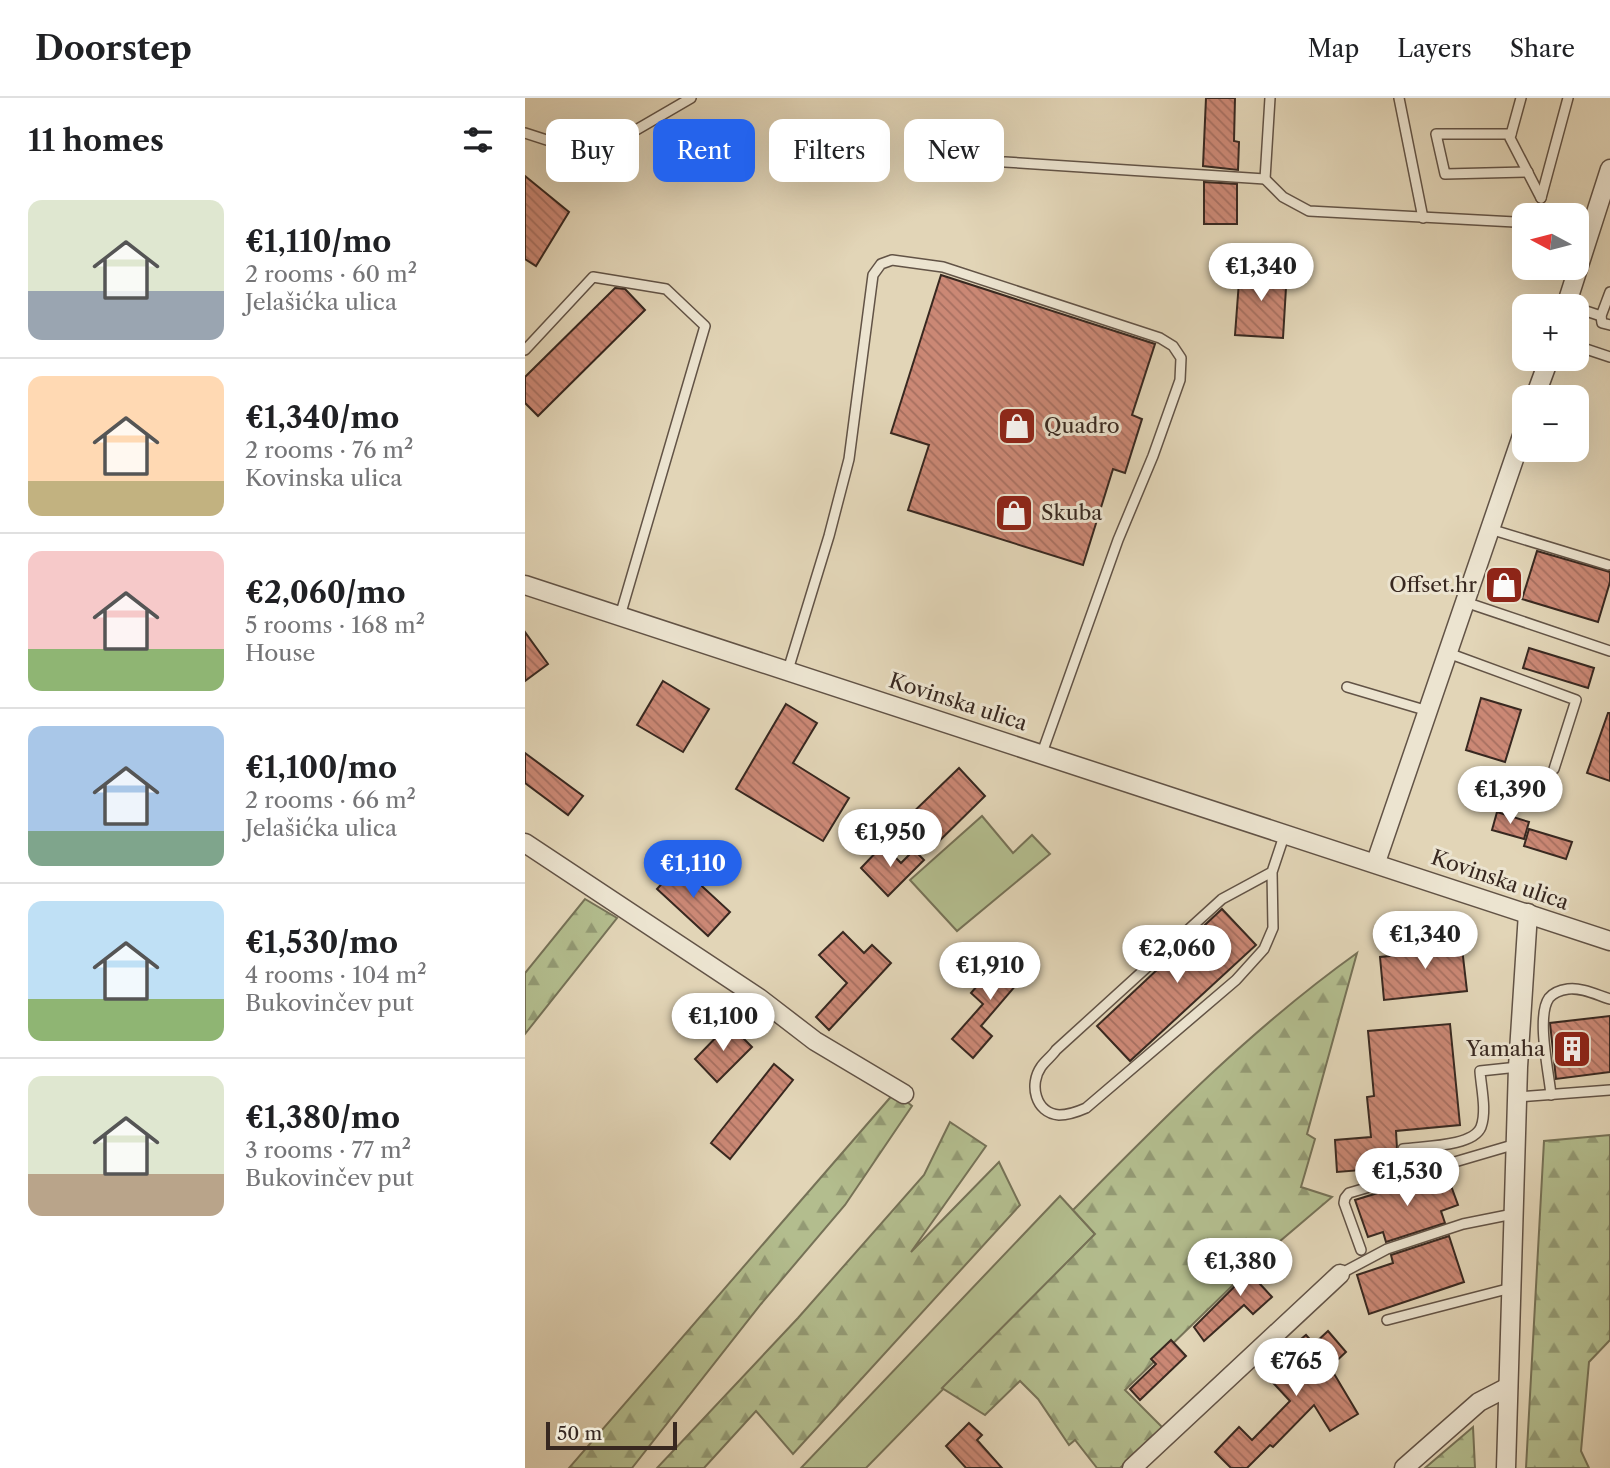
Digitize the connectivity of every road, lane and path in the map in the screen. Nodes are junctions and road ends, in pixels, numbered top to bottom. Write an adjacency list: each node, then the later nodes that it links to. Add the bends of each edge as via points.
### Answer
1 (691, 98): 6 (lane, via 593,155)
2 (1270, 98): 10 (lane)
3 (1399, 98): 12 (lane)
4 (1521, 98): 7 (lane)
5 (1568, 98): 9 (lane, via 1541,198)
6 (525, 133)
7 (1511, 134): 9 (lane); 9 (lane, via 1436,134 1445,174)
8 (1005, 162): 10 (lane)
9 (1528, 172)
10 (1265, 179): 12 (lane, via 1283,197 1309,211)
11 (1608, 180): 14 (street)
12 (1423, 218): 13 (lane)
13 (1512, 222)
14 (1589, 237)
15 (1610, 292): 17 (lane)
16 (1589, 312): 17 (lane)
17 (1601, 316): 18 (lane, via 1602,323)
18 (1610, 325)
19 (1589, 350): 21 (lane)
20 (525, 351): 27 (lane, via 593,277 666,289 705,326)
21 (1610, 357)
22 (1513, 462): 23 (street)
23 (1490, 530): 24 (lane); 26 (street)
24 (1608, 565)
25 (525, 585): 27 (street, Kovinska ulica)
26 (1465, 603): 28 (lane); 29 (street)
27 (620, 616): 30 (street, Kovinska ulica)
28 (1610, 651)
29 (1448, 653): 32 (street); 34 (lane, via 1576,700)
30 (788, 670): 33 (street, Kovinska ulica); 33 (lane, via 849,459 873,275 881,264 892,260 943,267 1134,329 1173,346 1181,358 1180,380)
31 (1347, 687): 32 (lane)
32 (1428, 711): 37 (street)
33 (1042, 753): 35 (street, Kovinska ulica)
34 (1555, 769)
35 (1285, 833): 37 (street, Kovinska ulica); 38 (lane)
36 (525, 843): 44 (street, via 759,998 815,1041)
37 (1376, 862): 39 (street, Kovinska ulica)
38 (1272, 872): 38 (lane, via 1273,928 1263,949 1236,980 1086,1108 1056,1115 1045,1110 1037,1101 1035,1082 1040,1068 1056,1050 1222,899)
39 (1528, 913): 40 (street, Kovinska ulica); 42 (street)
40 (1610, 941)
41 (1610, 999): 45 (lane, via 1570,989 1548,999 1543,1012)
42 (1518, 1067): 46 (street); 48 (lane, via 1480,1071 1482,1119 1474,1136)
43 (1610, 1090): 45 (lane)
44 (904, 1094)
45 (1551, 1095): 46 (lane)
46 (1517, 1097): 47 (street)
47 (1515, 1144): 49 (street); 50 (lane, via 1349,1193 1344,1203)
48 (1403, 1149)
49 (1513, 1214): 51 (lane, via 1387,1249); 52 (street)
50 (1361, 1250)
51 (1340, 1274): 55 (street)
52 (1511, 1288): 53 (lane); 54 (street)
53 (1387, 1320)
54 (1508, 1387): 56 (street, via 1479,1402); 57 (street)
55 (1132, 1468)
56 (1404, 1468)
57 (1506, 1468)

